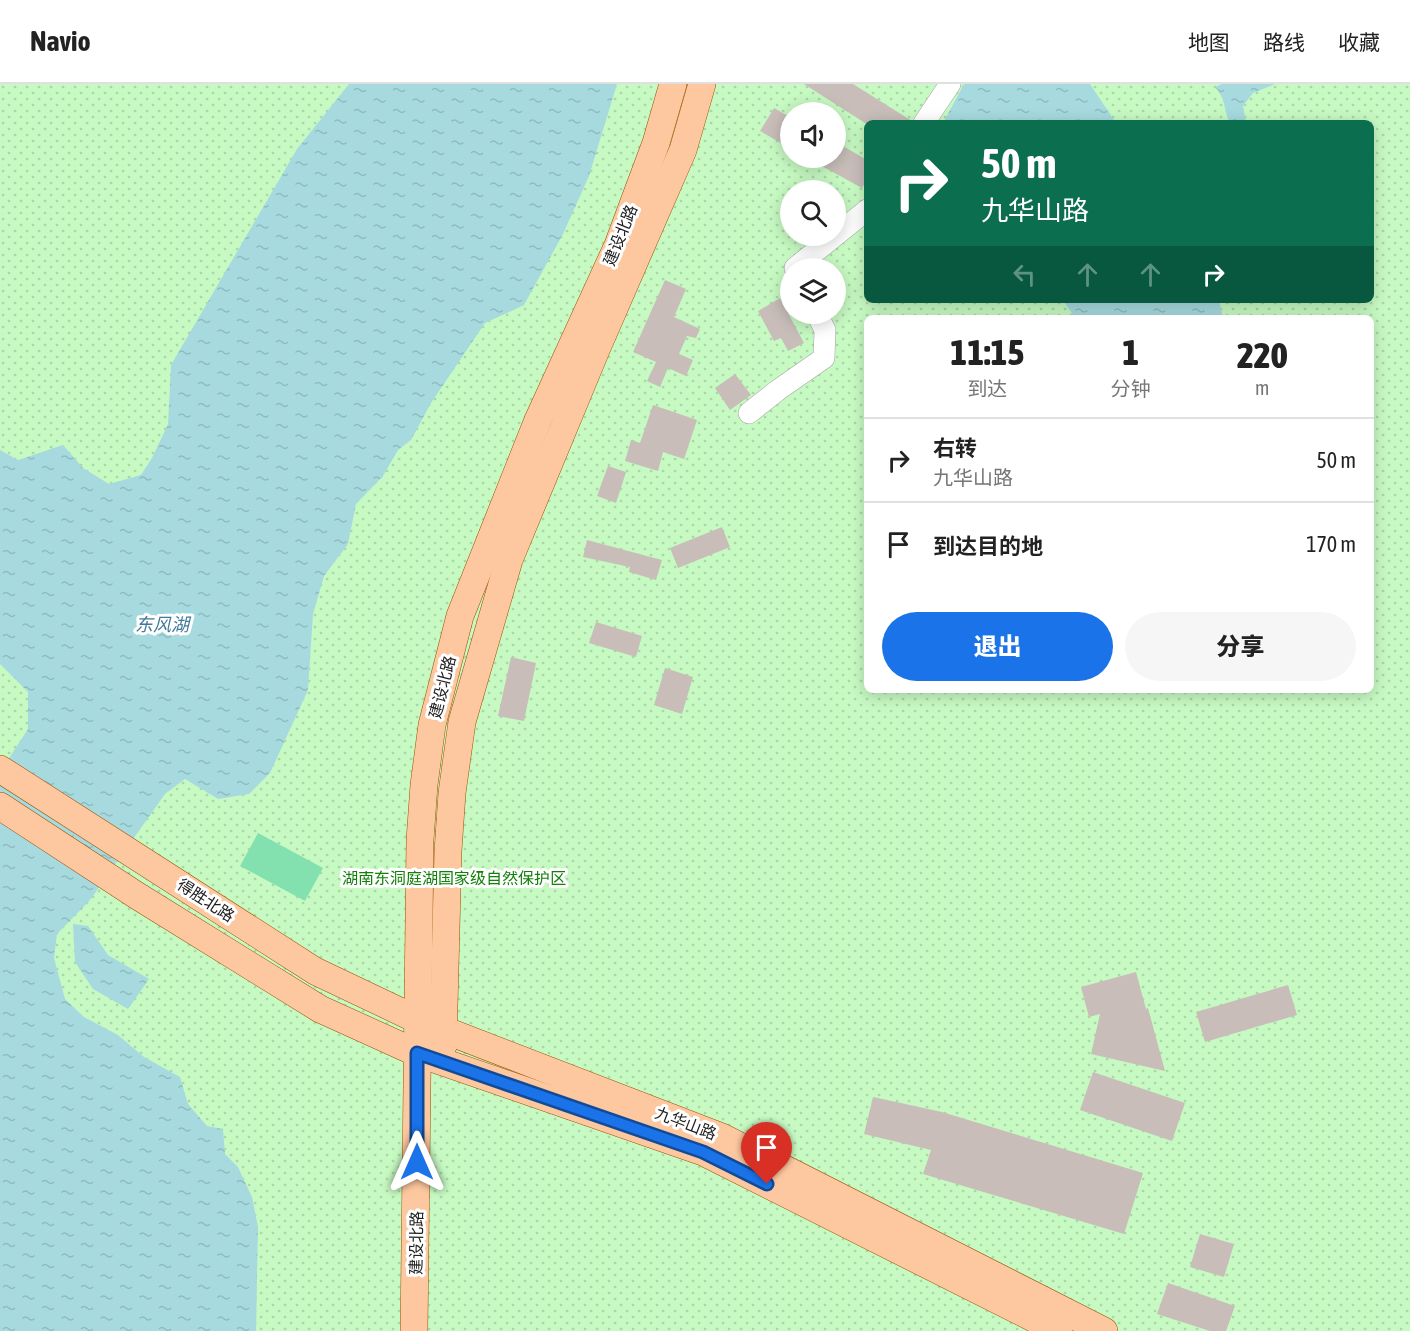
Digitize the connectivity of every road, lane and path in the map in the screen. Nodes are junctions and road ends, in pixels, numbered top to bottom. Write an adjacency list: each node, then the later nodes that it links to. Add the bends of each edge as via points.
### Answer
1 (673, 84): 11 (main road, 建设北路, via 618,245 538,420 460,616 432,725 424,786)
2 (702, 84): 12 (main road, via 683,150 509,560 462,722 448,851)
3 (950, 84): 4 (street)
4 (926, 120)
5 (864, 212): 6 (street)
6 (807, 258)
7 (822, 324): 8 (street, via 824,358)
8 (749, 413)
9 (0, 769): 11 (main road, 得胜北路, via 315,971)
10 (0, 806): 13 (main road, 得胜北路, via 320,1009)
11 (418, 1020): 12 (main road, 九华山路); 13 (main road, 建设北路)
12 (443, 1030): 14 (main road); 17 (main road, 九华山路, via 722,1137)
13 (417, 1053): 14 (main road, 九华山路); 15 (main road, 建设北路)
14 (443, 1062): 16 (main road, 九华山路, via 703,1152)
15 (414, 1331)
16 (1059, 1331)
17 (1104, 1331)

